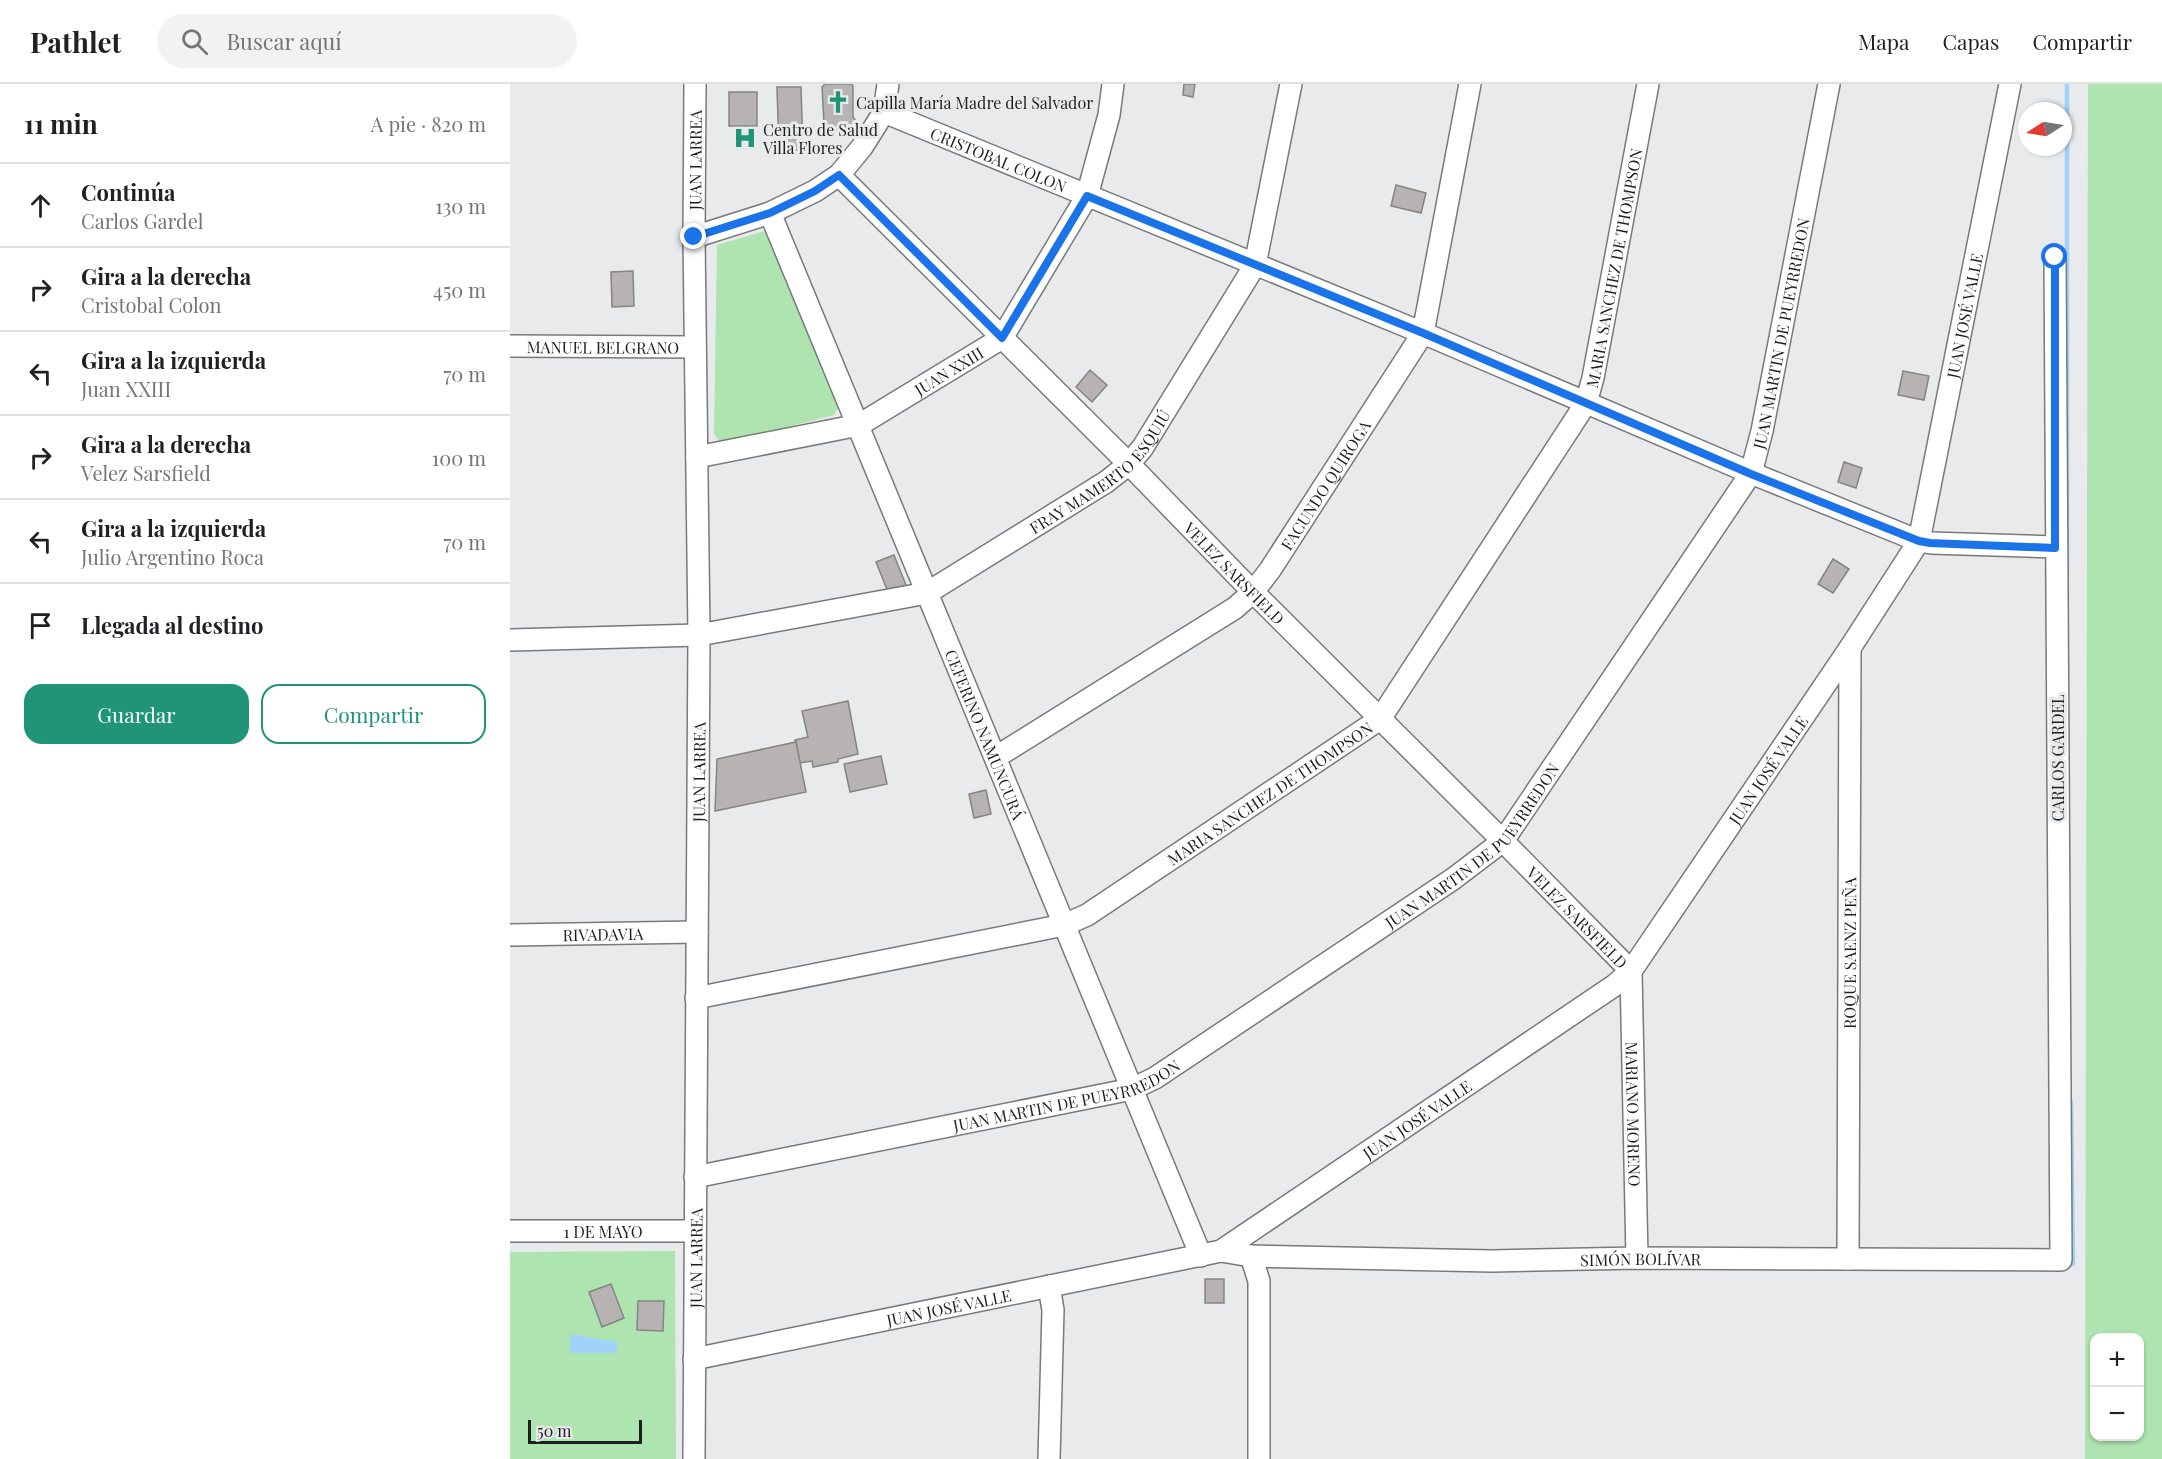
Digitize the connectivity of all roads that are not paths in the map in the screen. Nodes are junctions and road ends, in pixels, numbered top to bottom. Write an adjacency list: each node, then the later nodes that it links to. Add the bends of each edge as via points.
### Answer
1 (695, 84): 13 (street, JUAN LARREA)
2 (888, 84): 9 (street)
3 (1113, 84): 11 (street, JUAN XXIII, via 1109,116)
4 (1291, 84): 15 (street, FRAY MAMERTO ESQUIÚ)
5 (1470, 84): 16 (street, FACUNDO QUIROGA)
6 (1648, 84): 20 (street, MARIA SANCHEZ DE THOMPSON)
7 (1829, 84): 24 (street, JUAN MARTIN DE PUEYRREDON)
8 (2010, 84): 25 (street, JUAN JOSÉ VALLE)
9 (884, 112): 10 (street); 11 (street, CRISTOBAL COLON)
10 (839, 175): 12 (street); 17 (street, VELEZ SARSFIELD)
11 (1087, 196): 15 (street, CRISTOBAL COLON); 17 (street, JUAN XXIII)
12 (770, 213): 13 (street); 21 (street, CEFERINO NAMUNCURÁ)
13 (694, 237): 19 (street, JUAN LARREA)
14 (2055, 257): 26 (street, CARLOS GARDEL)
15 (1255, 265): 16 (street, CRISTOBAL COLON); 23 (street, FRAY MAMERTO ESQUIÚ)
16 (1423, 333): 20 (street, CRISTOBAL COLON); 27 (street, FACUNDO QUIROGA)
17 (1002, 338): 21 (street, JUAN XXIII); 23 (street, VELEZ SARSFIELD)
18 (510, 346): 19 (street, MANUEL BELGRANO)
19 (695, 347): 22 (street, JUAN LARREA)
20 (1586, 403): 24 (street, CRISTOBAL COLON); 32 (street, MARIA SANCHEZ DE THOMPSON)
21 (859, 425): 22 (street, JUAN XXIII); 28 (street, CEFERINO NAMUNCURÁ)
22 (697, 457): 29 (street, JUAN LARREA)
23 (1129, 464): 27 (street, VELEZ SARSFIELD); 28 (street, FRAY MAMERTO ESQUIÚ)
24 (1751, 474): 25 (street, CRISTOBAL COLON); 34 (street, JUAN MARTIN DE PUEYRREDON)
25 (1919, 541): 26 (street, CRISTOBAL COLON); 31 (street, JUAN JOSÉ VALLE)
26 (2055, 548): 48 (street, CARLOS GARDEL)
27 (1252, 592): 32 (street, VELEZ SARSFIELD); 33 (street, FACUNDO QUIROGA, via 1235,608)
28 (927, 593): 29 (street, FRAY MAMERTO ESQUIÚ); 33 (street, CEFERINO NAMUNCURÁ)
29 (699, 635): 30 (street, FRAY MAMERTO ESQUIÚ); 36 (street, JUAN LARREA)
30 (510, 640)
31 (1850, 648): 38 (street, JUAN JOSÉ VALLE); 47 (street, ROQUE SAENZ PEÑA)
32 (1380, 719): 34 (street, VELEZ SARSFIELD); 35 (street, MARIA SANCHEZ DE THOMPSON, via 1087,915)
33 (996, 757): 35 (street, CEFERINO NAMUNCURÁ)
34 (1503, 841): 38 (street, VELEZ SARSFIELD); 40 (street, JUAN MARTIN DE PUEYRREDON, via 1453,879 1155,1078)
35 (1064, 925): 39 (street, MARIA SANCHEZ DE THOMPSON); 40 (street, CEFERINO NAMUNCURÁ)
36 (697, 932): 37 (street, RIVADAVIA); 39 (street, JUAN LARREA)
37 (510, 935)
38 (1631, 971): 44 (street, JUAN JOSÉ VALLE); 46 (street, MARIANO MORENO)
39 (696, 998): 41 (street, JUAN LARREA)
40 (1132, 1089): 41 (street, JUAN MARTIN DE PUEYRREDON); 44 (street, CEFERINO NAMUNCURÁ)
41 (695, 1177): 43 (street, JUAN LARREA)
42 (510, 1231): 43 (street, 1 DE MAYO)
43 (695, 1231): 50 (street, JUAN LARREA)
44 (1211, 1253): 45 (street, SIMÓN BOLÍVAR); 49 (street, JUAN JOSÉ VALLE)
45 (1251, 1256): 46 (street, SIMÓN BOLÍVAR, via 1492,1261); 53 (street, via 1259,1281)
46 (1637, 1258): 47 (street, SIMÓN BOLÍVAR)
47 (1848, 1259): 48 (street, SIMÓN BOLÍVAR)
48 (2061, 1260)
49 (1049, 1286): 50 (street, JUAN JOSÉ VALLE); 52 (street, via 1053,1310)
50 (694, 1359): 51 (street, JUAN LARREA)
51 (694, 1459)
52 (1049, 1459)
53 (1260, 1459)

